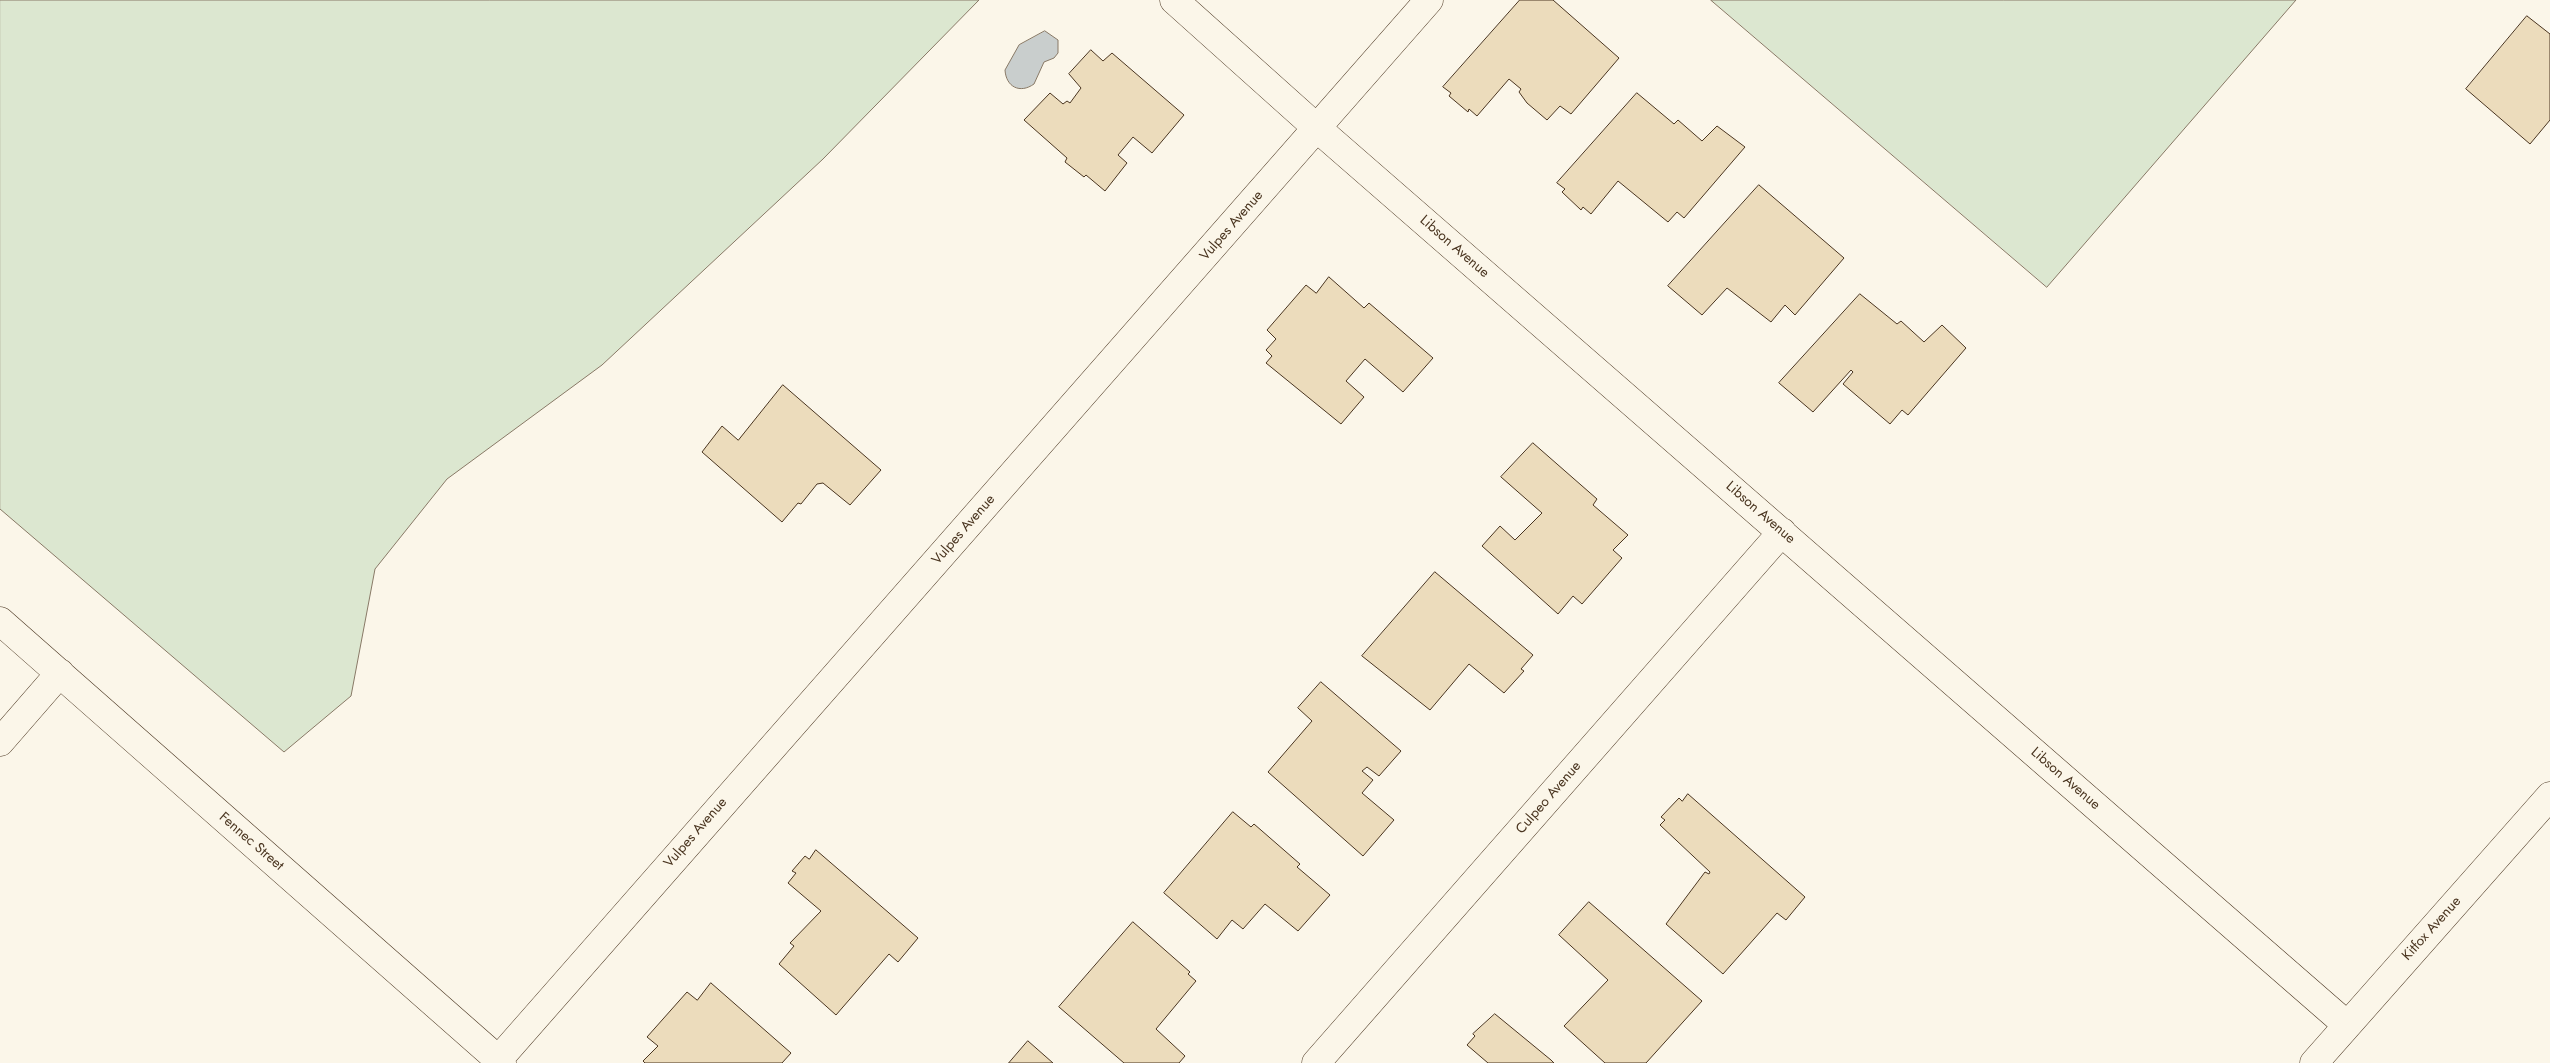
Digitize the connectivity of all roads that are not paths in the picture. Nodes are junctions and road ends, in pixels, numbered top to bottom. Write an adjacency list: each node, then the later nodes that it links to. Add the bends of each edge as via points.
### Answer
1 (1174, 0): 3 (street, Libson Avenue)
2 (1429, 0): 3 (street, Vulpes Avenue)
3 (1318, 129): 4 (street, Libson Avenue); 10 (street, Vulpes Avenue)
4 (1782, 532): 9 (street, Libson Avenue); 11 (street, Culpeo Avenue)
5 (0, 621): 6 (street, Fennec Street)
6 (60, 673): 7 (street); 10 (street, Fennec Street)
7 (0, 742)
8 (2550, 796): 9 (street, Kitfox Avenue)
9 (2347, 1025): 12 (street, Kitfox Avenue)
10 (500, 1061)
11 (1316, 1063)
12 (2314, 1063)

